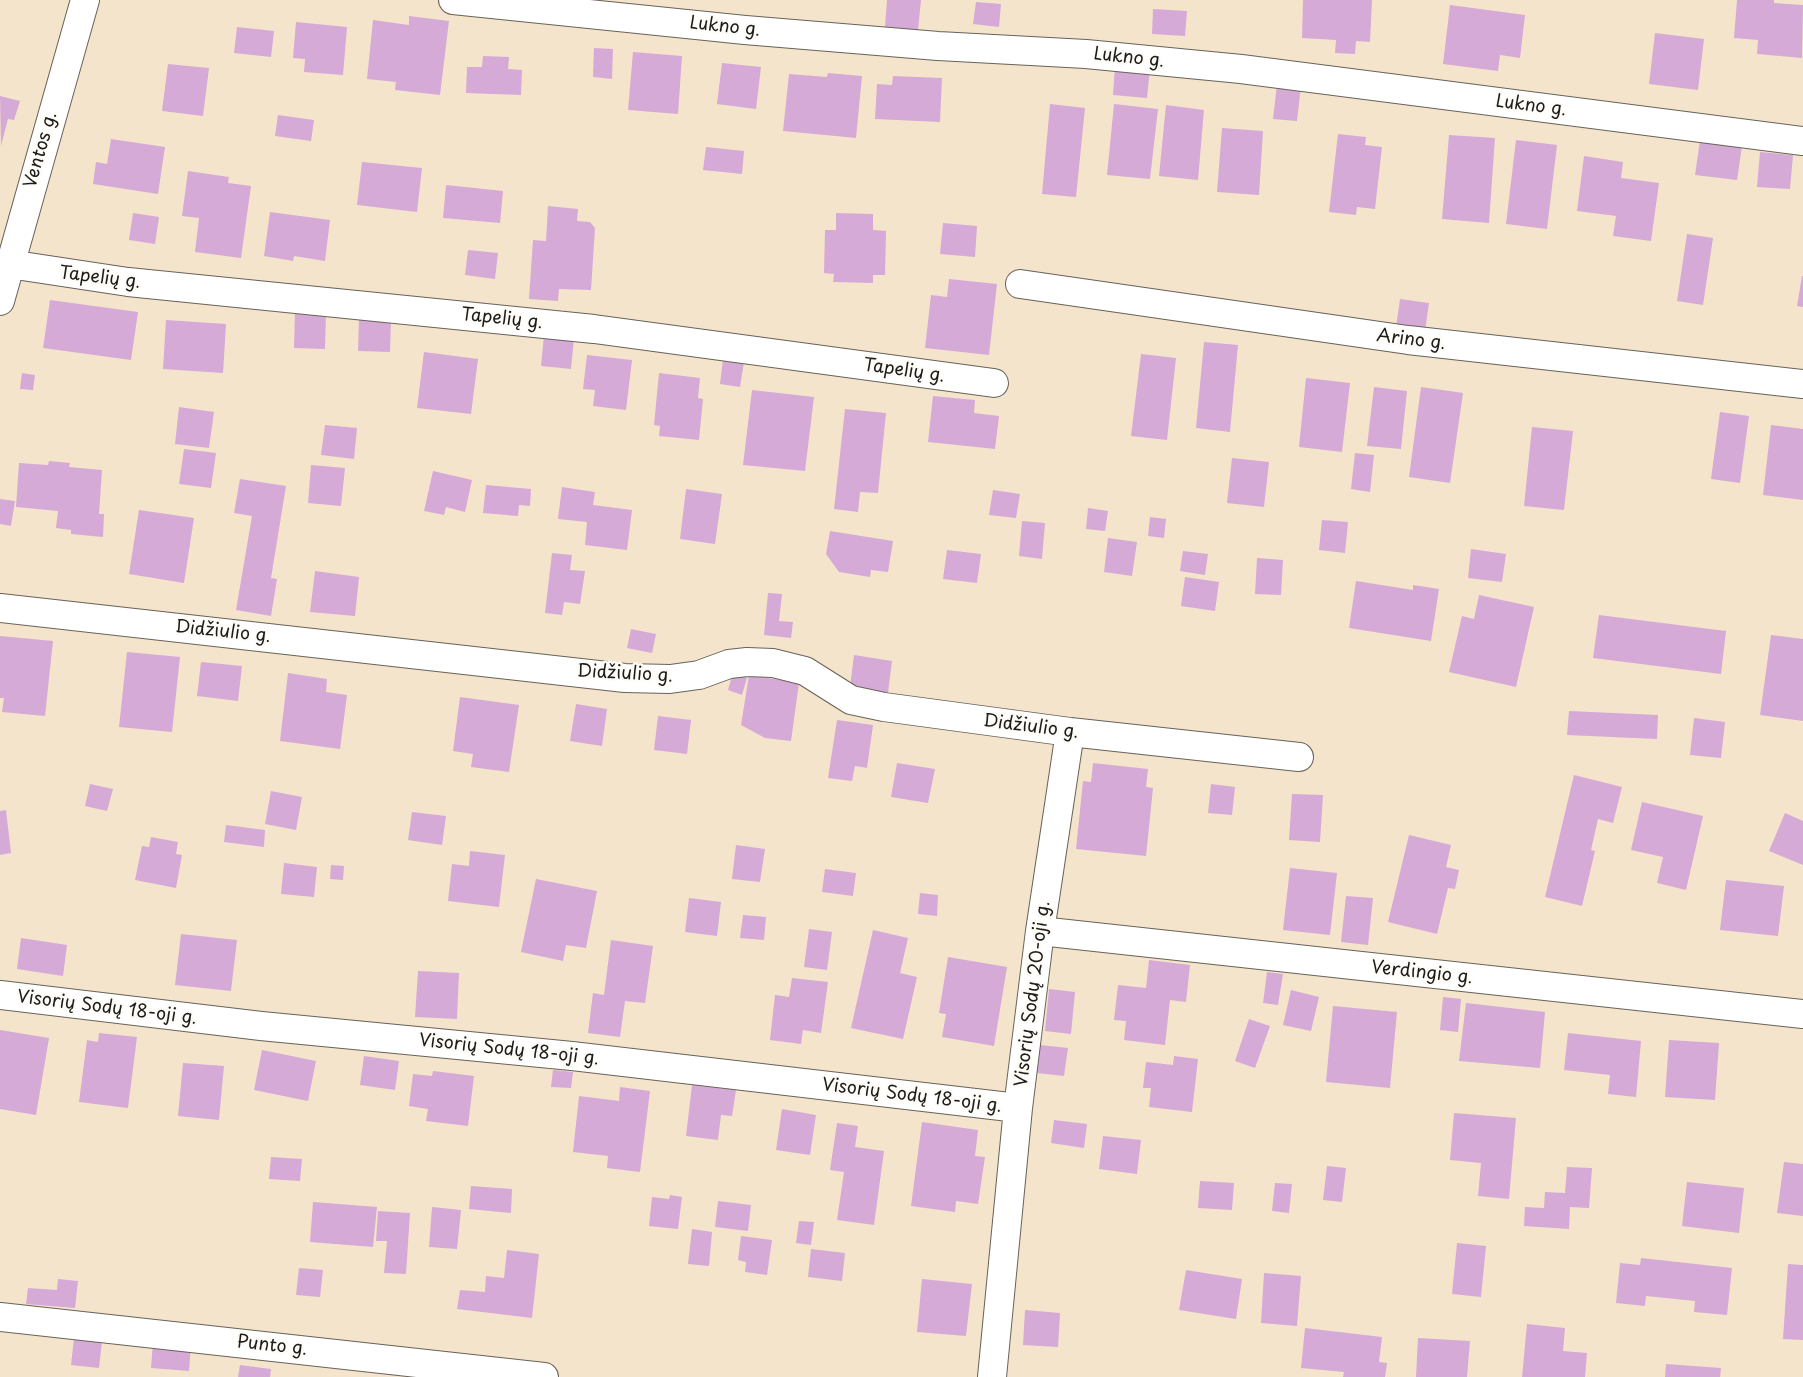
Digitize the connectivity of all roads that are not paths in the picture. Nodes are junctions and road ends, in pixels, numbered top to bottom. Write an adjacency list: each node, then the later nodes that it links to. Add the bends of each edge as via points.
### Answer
1 (85, 0): 4 (street, Ventos g.)
2 (453, 0): 3 (street, Lukno g., via 745,30 1086,54 1241,69)
3 (1803, 141)
4 (8, 251): 6 (street, Ventos g.); 7 (street, Tapelių g., via 128,282 594,329)
5 (1020, 284): 8 (street, Arino g., via 1408,340)
6 (0, 301)
7 (994, 383)
8 (1803, 384)
9 (0, 608): 10 (street, Didžiulio g., via 625,678 670,679 699,675 729,664 773,663 805,671 851,700 884,708)
10 (1070, 732): 11 (street, Didžiulio g.); 12 (street, Visorių Sodų 20-oji g.)
11 (1299, 757)
12 (1040, 931): 14 (street, Verdingio g.); 15 (street, Visorių Sodų 20-oji g.)
13 (0, 995): 15 (street, Visorių Sodų 18-oji g.)
14 (1803, 1014)
15 (1018, 1108): 18 (street, Visorių Sodų 20-oji g.)
16 (0, 1317): 17 (street, Punto g.)
17 (544, 1377)
18 (992, 1377)

